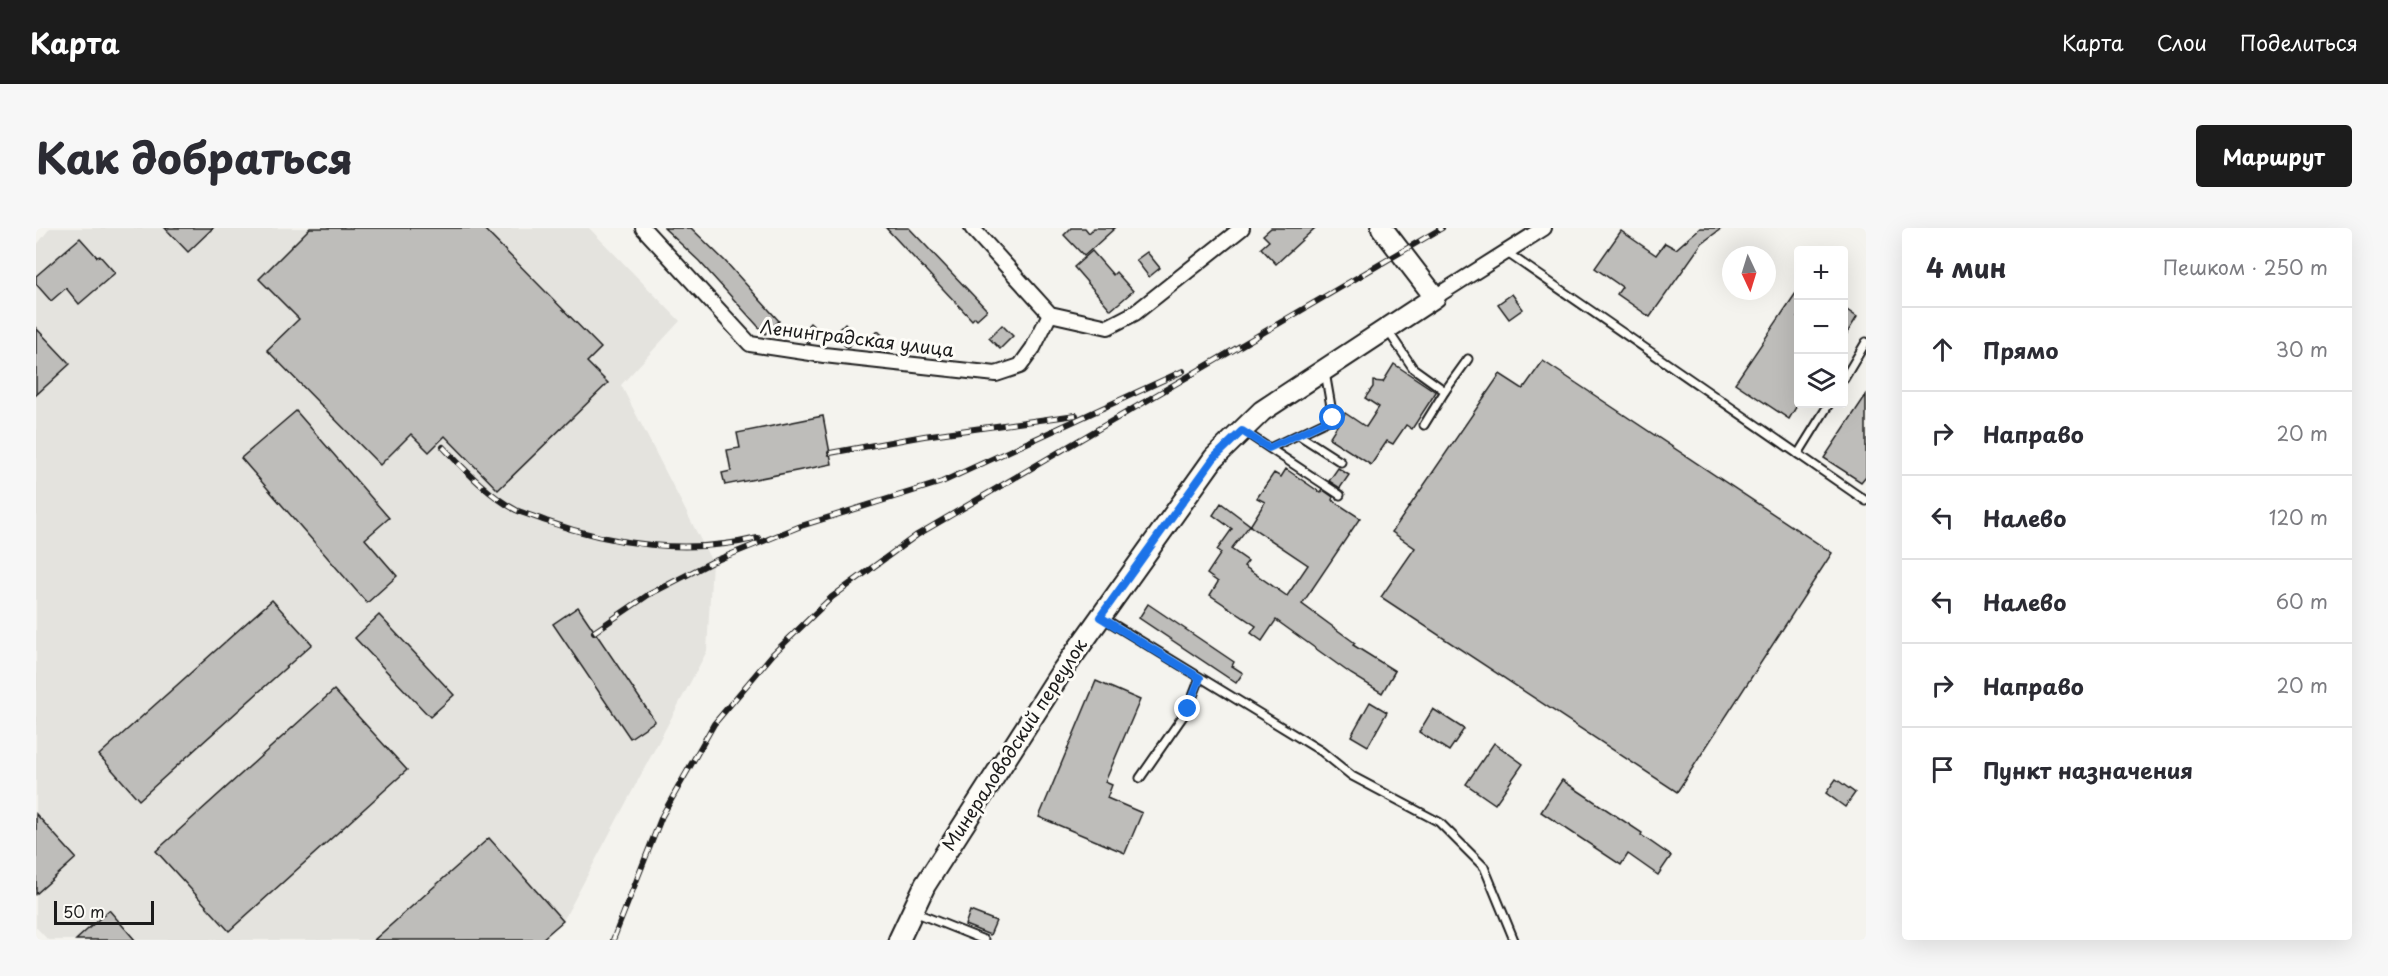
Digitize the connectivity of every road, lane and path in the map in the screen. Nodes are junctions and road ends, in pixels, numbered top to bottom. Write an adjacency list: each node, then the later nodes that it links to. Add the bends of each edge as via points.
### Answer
1 (643, 228): 8 (street, Ленинградская улица, via 750,344 996,374 1020,366)
2 (972, 228): 8 (street)
3 (1242, 228): 8 (street, via 1135,313 1108,327)
4 (1382, 228): 7 (street)
5 (1544, 228): 6 (street)
6 (1506, 252): 7 (street); 20 (lane)
7 (1435, 297): 9 (street, Минераловодский переулок)
8 (1050, 314)
9 (1387, 329): 12 (street, Минераловодский переулок); 14 (lane, via 1413,368)
10 (1866, 342): 13 (lane)
11 (1468, 359): 14 (lane)
12 (1324, 370): 17 (street, Минераловодский переулок, via 1262,411); 18 (lane, via 1333,418)
13 (1848, 372)
14 (1445, 391): 16 (lane)
15 (1827, 408): 20 (lane)
16 (1424, 425)
17 (1242, 431): 19 (lane); 24 (street, Минераловодский переулок, via 1214,458)
18 (1299, 435): 19 (lane); 21 (lane)
19 (1269, 448): 22 (lane)
20 (1798, 454): 23 (lane)
21 (1341, 462)
22 (1340, 495)
23 (1866, 501)
24 (1100, 617): 25 (lane); 27 (street, Минераловодский переулок, via 924,885)
25 (1200, 678): 26 (lane, via 1188,709); 30 (lane, via 1321,751 1352,776 1439,822 1484,867)
26 (1140, 778)
27 (912, 911): 28 (street, Минераловодский переулок); 29 (lane)
28 (899, 940)
29 (984, 940)
30 (1514, 940)

